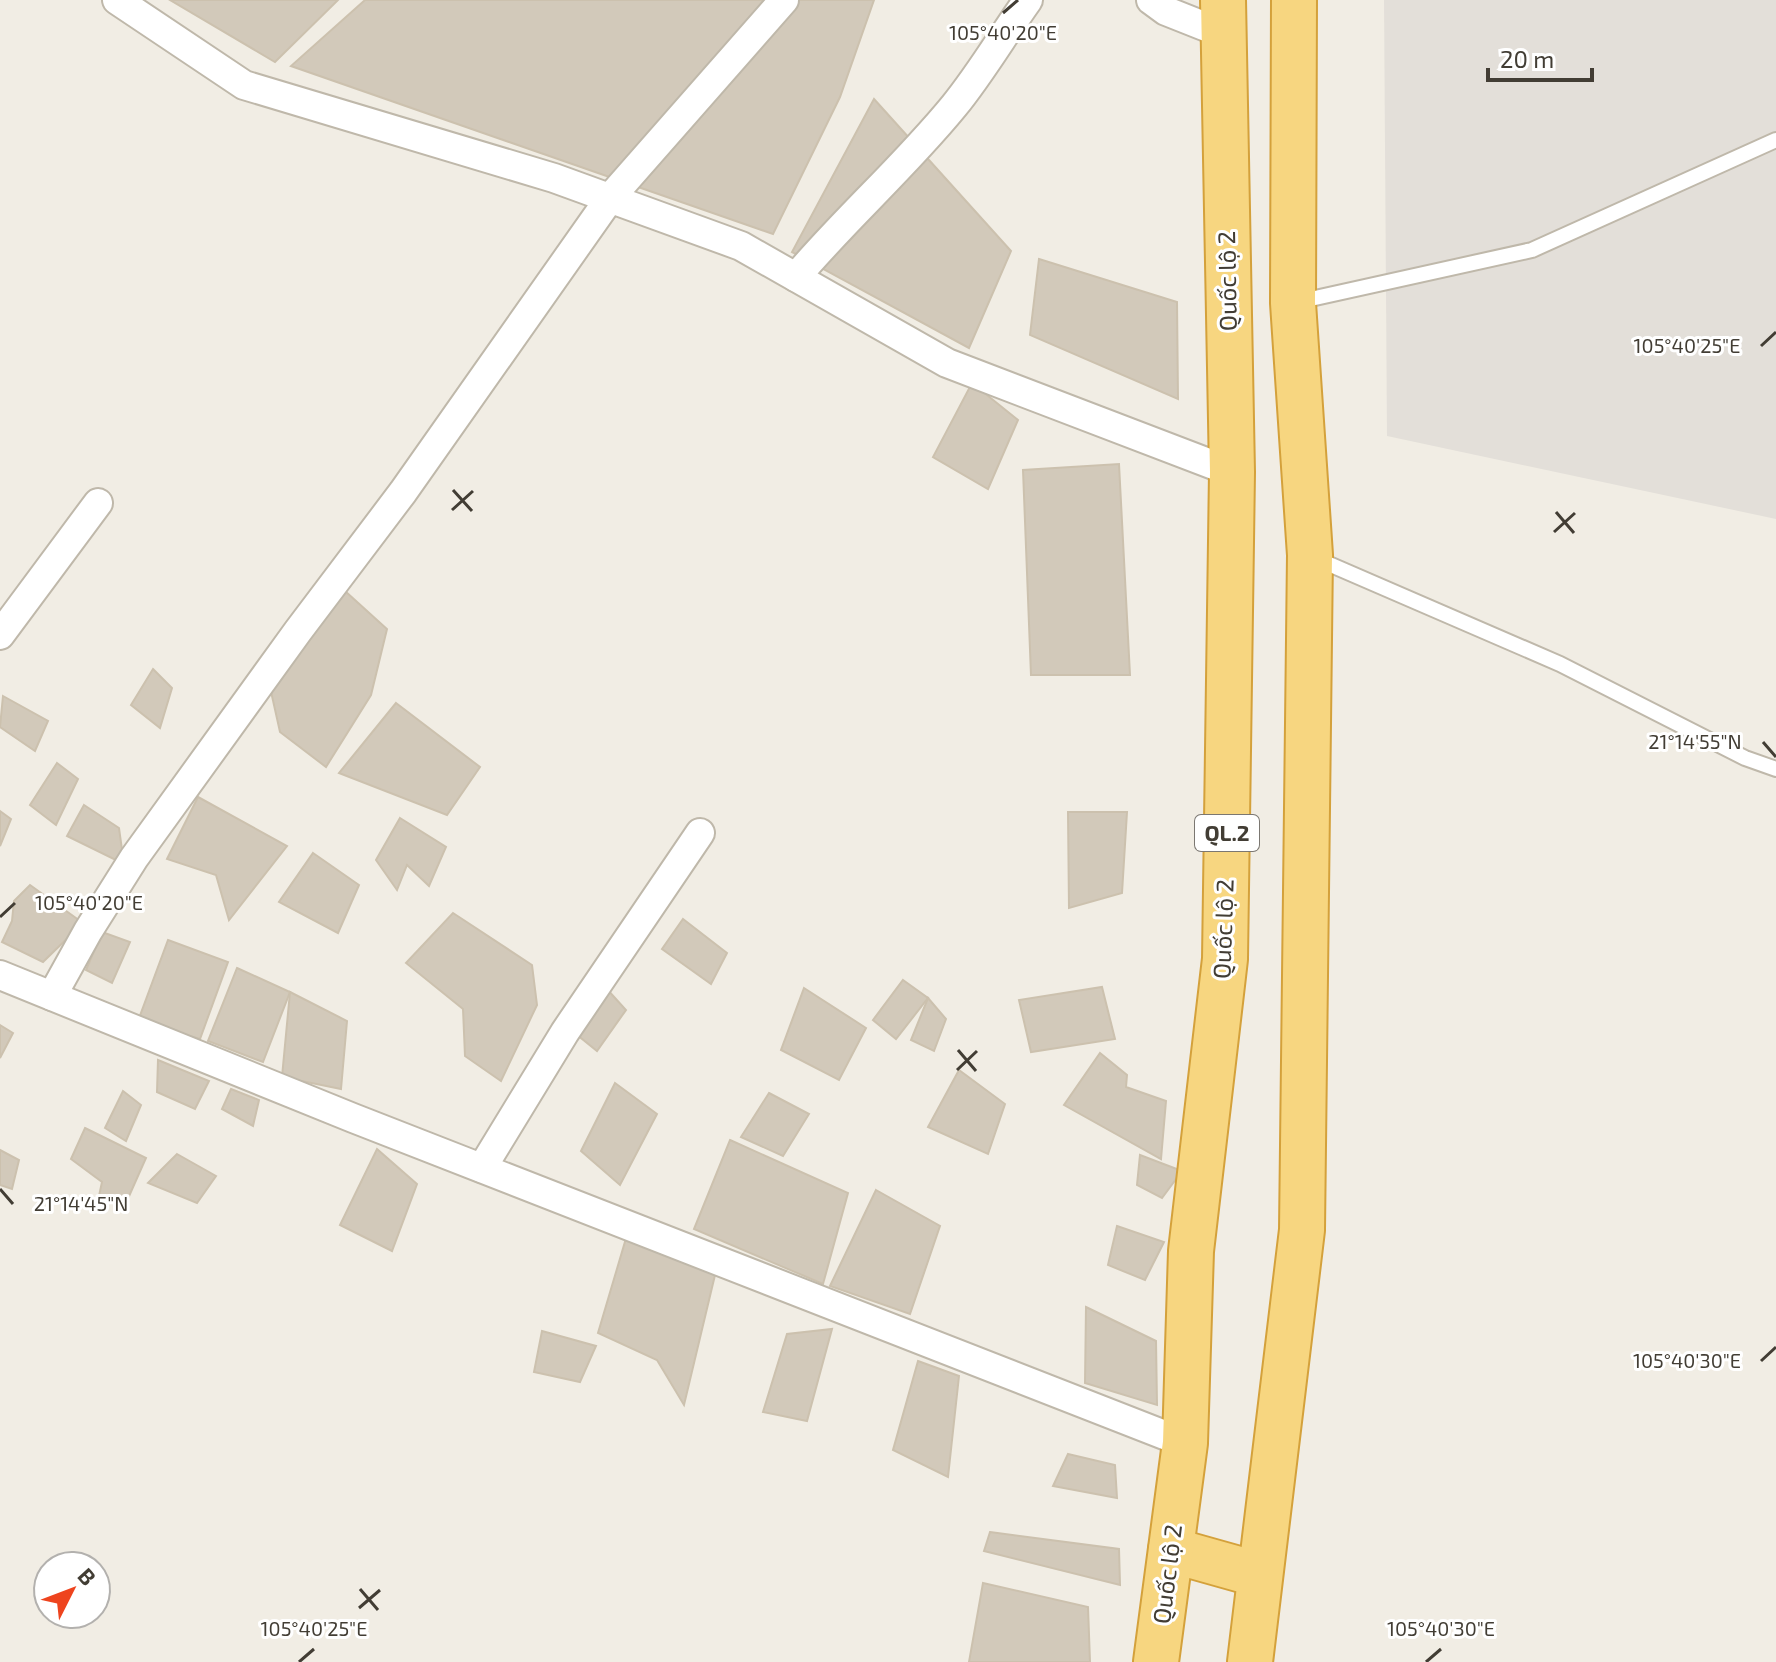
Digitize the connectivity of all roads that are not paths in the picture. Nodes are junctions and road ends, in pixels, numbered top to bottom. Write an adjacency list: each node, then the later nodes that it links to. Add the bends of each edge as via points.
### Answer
1 (117, 0): 8 (street, via 244,85)
2 (784, 0): 8 (street)
3 (1028, 0): 9 (street, via 955,104)
4 (1151, 0): 6 (street, via 1166,11)
5 (1294, 0): 10 (highway)
6 (1224, 17): 11 (highway, Quốc lộ 2 / QL.2)
7 (1776, 140): 10 (lane, via 1532,250)
8 (610, 198): 9 (street, via 741,246); 18 (street, via 403,492 134,858)
9 (796, 277): 11 (street, via 947,363)
10 (1293, 303): 13 (highway)
11 (1232, 472): 20 (highway, Quốc lộ 2 / QL.2, via 1225,959 1191,1251)
12 (98, 503): 14 (street)
13 (1310, 555): 15 (lane, via 1560,664); 22 (highway, via 1302,1230)
14 (0, 635)
15 (1776, 769)
16 (700, 833): 19 (street, via 565,1032)
17 (0, 975): 18 (street)
18 (52, 996): 19 (street)
19 (482, 1168): 20 (street)
20 (1185, 1443): 21 (highway, Quốc lộ 2 / QL.2)
21 (1171, 1550): 22 (highway); 23 (highway, Quốc lộ 2 / QL.2)
22 (1260, 1575): 24 (highway)
23 (1156, 1662)
24 (1250, 1662)

